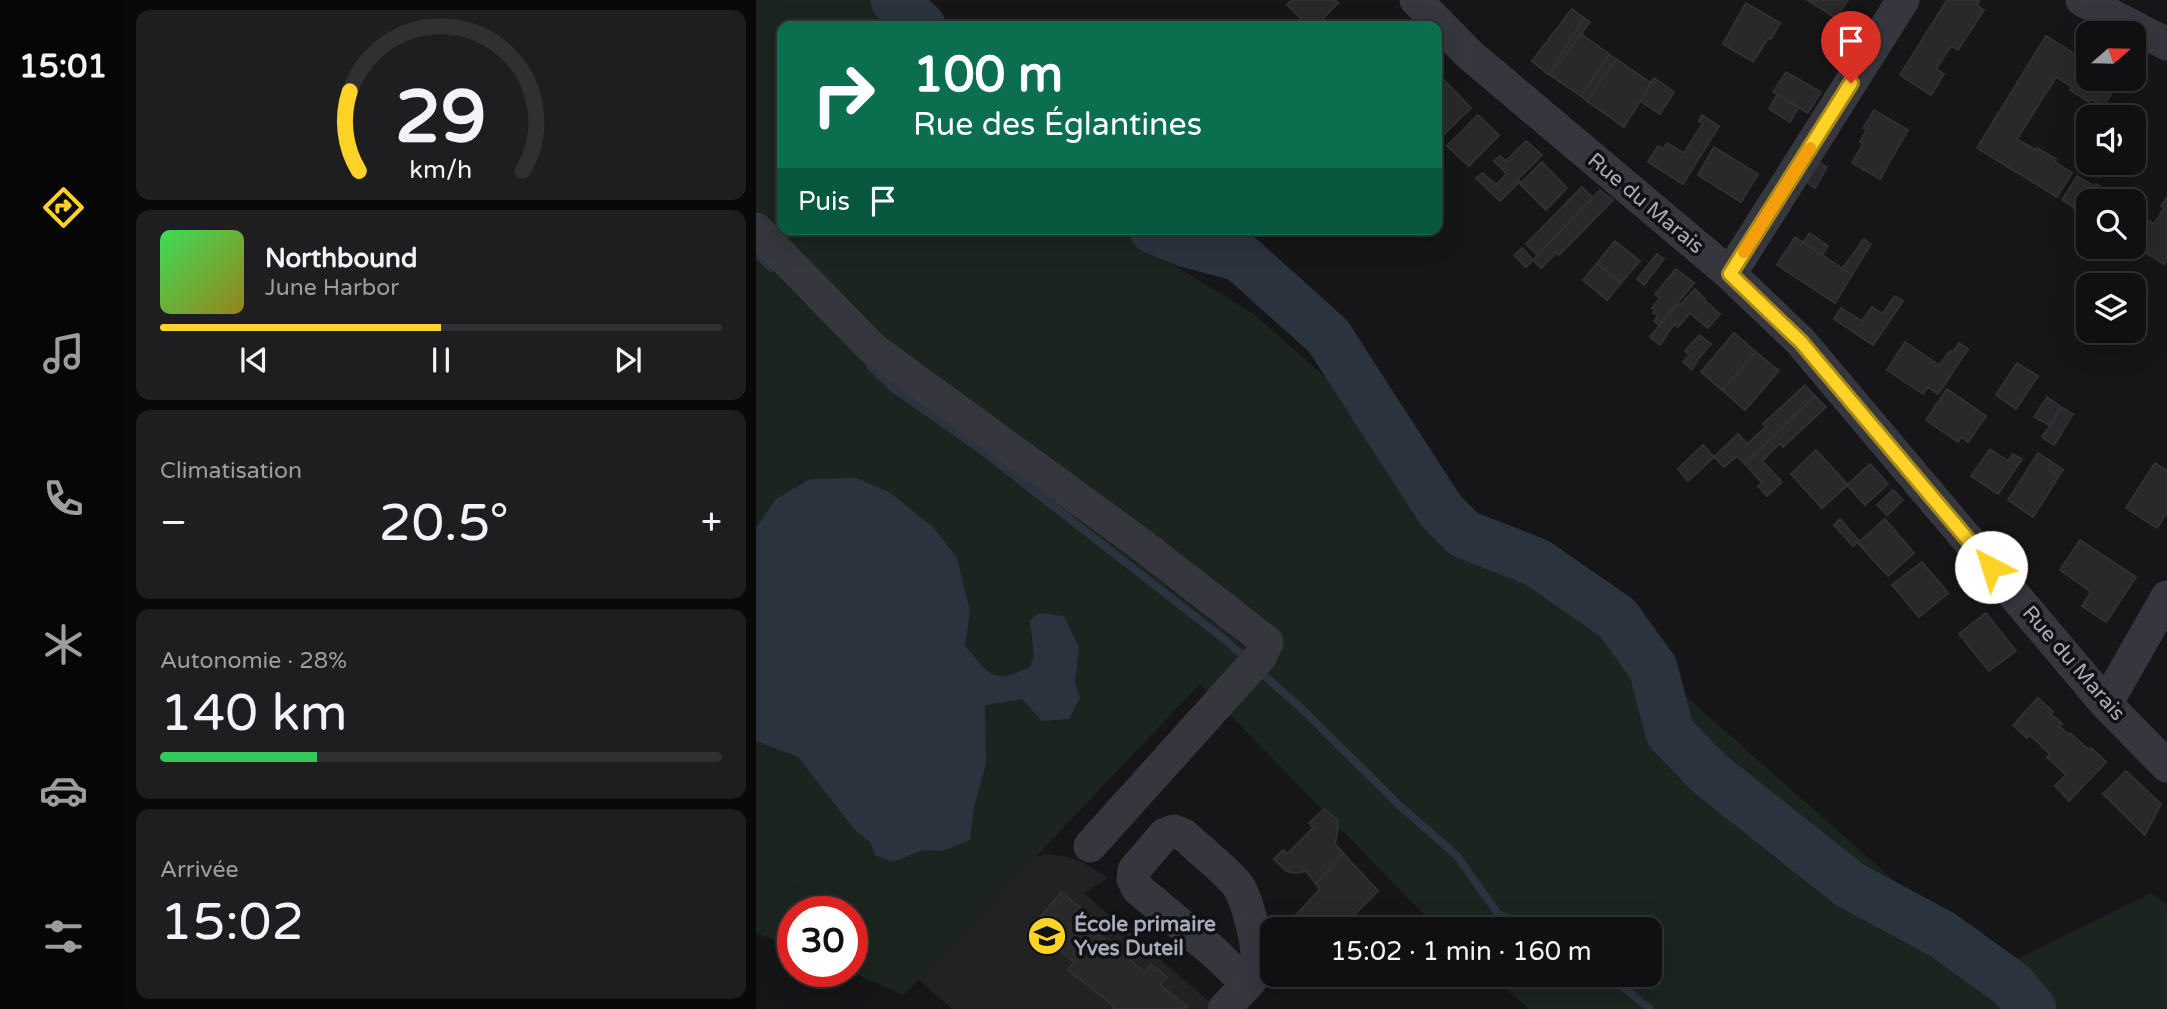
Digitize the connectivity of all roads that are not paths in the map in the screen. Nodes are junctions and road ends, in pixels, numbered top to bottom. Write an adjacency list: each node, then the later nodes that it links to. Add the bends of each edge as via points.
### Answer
1 (1416, 0): 4 (street, Rue du Marais)
2 (1903, 0): 8 (street)
3 (2082, 0): 6 (street)
4 (1437, 21)
5 (1442, 26): 8 (street, Rue du Marais)
6 (2167, 44)
7 (756, 229): 12 (street, via 873,349 1267,642 1253,664)
8 (1730, 274): 10 (street, Rue du Marais, via 1801,342)
9 (2167, 597): 10 (street)
10 (2106, 704): 11 (street, Rue du Marais)
11 (2167, 766)
12 (1090, 846)
13 (1246, 983): 14 (street)
14 (1224, 1009)

